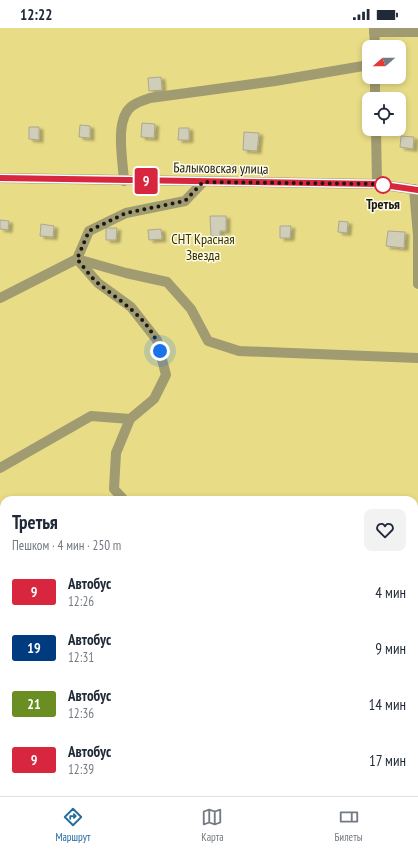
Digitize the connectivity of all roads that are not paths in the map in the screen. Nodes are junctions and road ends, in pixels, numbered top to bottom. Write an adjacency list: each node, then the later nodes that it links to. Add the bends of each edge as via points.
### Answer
1 (374, 30): 2 (street)
2 (418, 32)
3 (362, 66): 6 (street, via 150,98 133,105 121,122)
4 (376, 136): 8 (street)
5 (0, 178): 6 (street, Балыковская улица)
6 (124, 181): 7 (street, Балыковская улица)
7 (203, 182): 8 (street, Балыковская улица); 10 (street, via 185,201 126,213 89,231)
8 (377, 184): 9 (street, Балыковская улица)
9 (416, 189): 11 (street)
10 (77, 259): 12 (street); 13 (street, via 167,282 191,309 208,341 239,351); 14 (street, via 98,284 131,307 157,340 166,375 154,399)
11 (418, 284)
12 (0, 298)
13 (418, 358)
14 (130, 419): 15 (street, via 91,416); 16 (street, via 116,453 114,489)
15 (0, 468)
16 (120, 496)

